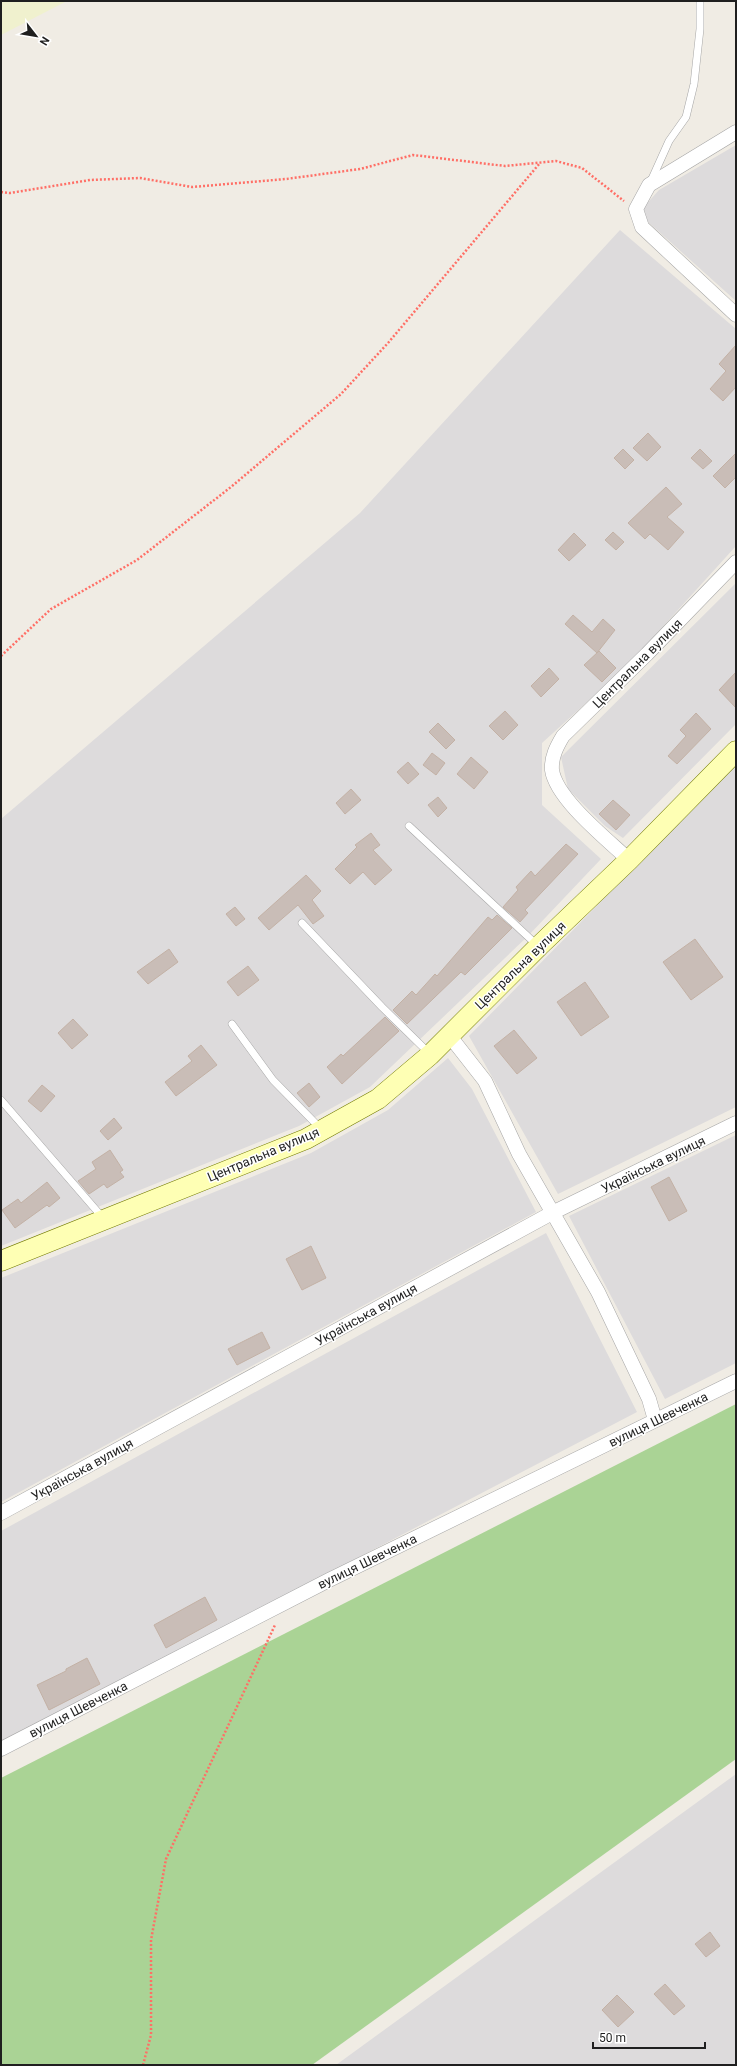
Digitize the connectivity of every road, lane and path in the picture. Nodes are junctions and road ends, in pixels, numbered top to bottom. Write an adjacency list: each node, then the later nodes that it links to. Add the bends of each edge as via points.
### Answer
1 (700, 1): 4 (lane, via 700,29 694,84 686,117 669,141)
2 (736, 132): 4 (street)
3 (540, 162): 5 (path, via 505,166 414,155 360,170 192,188 140,178 90,180 10,193); 6 (path, via 556,161 582,168); 9 (path, via 388,343 341,394 231,487 137,560 51,609)
4 (649, 185): 6 (street)
5 (1, 192)
6 (636, 210): 7 (street, via 642,227)
7 (736, 315)
8 (736, 562): 12 (street, Центральна вулиця, via 563,736 554,752 552,770 559,790 594,828)
9 (1, 656)
10 (736, 751): 12 (street, Центральна вулиця)
11 (409, 826): 14 (lane)
12 (629, 860): 14 (street, Центральна вулиця)
13 (302, 923): 17 (lane)
14 (538, 946): 16 (street, Центральна вулиця)
15 (232, 1024): 20 (lane, via 273,1080)
16 (449, 1035): 17 (street, Центральна вулиця); 21 (street, via 485,1081 519,1154)
17 (430, 1055): 20 (street, Центральна вулиця, via 378,1099)
18 (1, 1100): 22 (lane)
19 (736, 1123): 21 (street, Українська вулиця)
20 (322, 1130): 22 (street, Центральна вулиця, via 306,1139)
21 (552, 1213): 25 (street, via 598,1292 649,1399); 26 (street, Українська вулиця)
22 (104, 1219): 23 (street, Центральна вулиця)
23 (1, 1261)
24 (736, 1380): 25 (street, вулиця Шевченка)
25 (655, 1420): 27 (street, вулиця Шевченка)
26 (1, 1513)
27 (286, 1602): 28 (street, вулиця Шевченка); 29 (path, via 166,1859 151,1940 150,2035)
28 (1, 1749)
29 (143, 2065)

